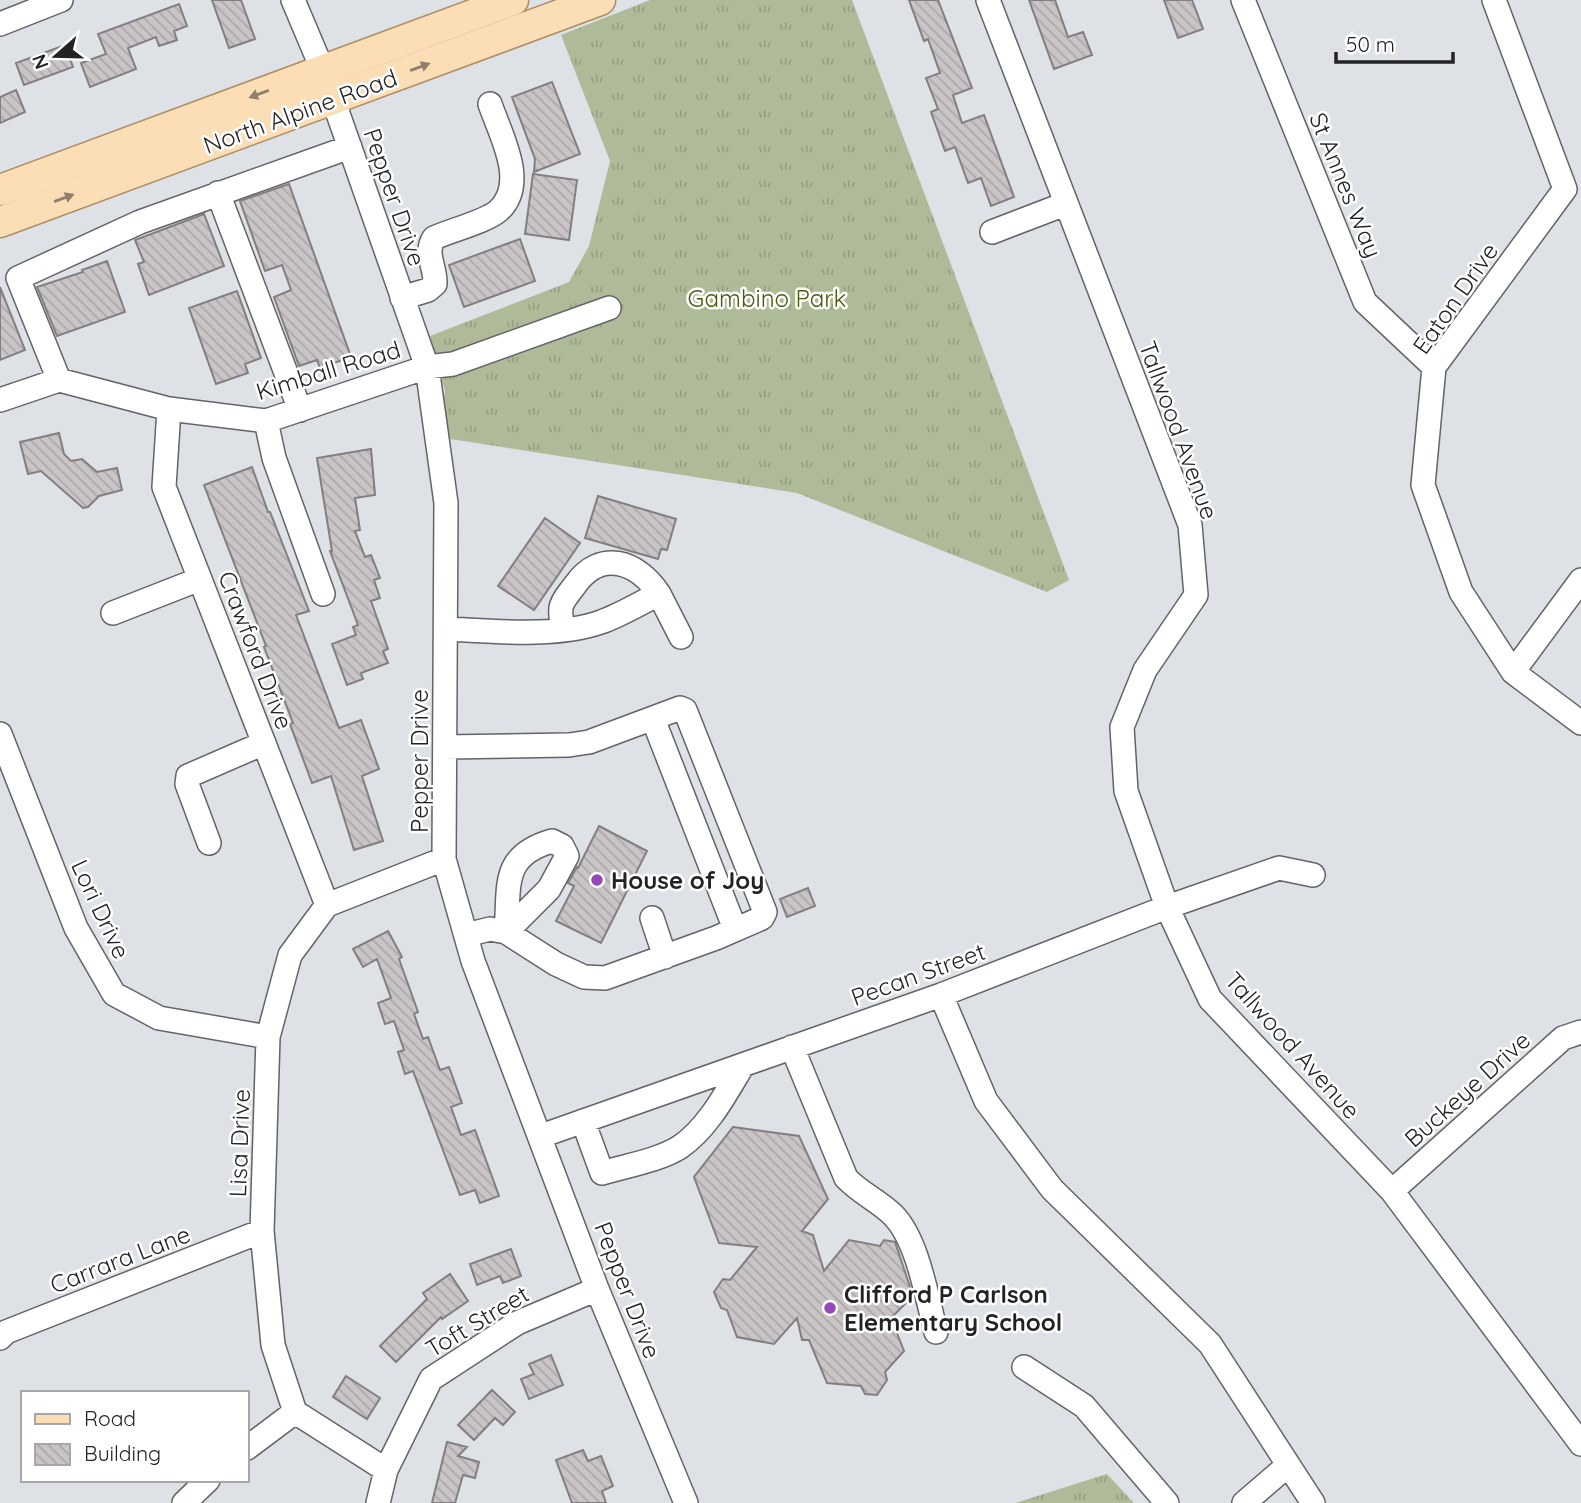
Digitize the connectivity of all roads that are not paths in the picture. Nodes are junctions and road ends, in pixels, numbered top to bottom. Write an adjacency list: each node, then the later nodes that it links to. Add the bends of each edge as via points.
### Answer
1 (61, 0): 8 (street)
2 (293, 0): 9 (street, Pepper Drive)
3 (513, 0): 9 (main road, North Alpine Road)
4 (600, 0): 10 (main road, North Alpine Road, one-way to 4)
5 (988, 0): 15 (street, Tallwood Avenue)
6 (1243, 0): 22 (street, St Annes Way, via 1365,302)
7 (1494, 0): 22 (street, Eaton Drive, via 1565,189)
8 (0, 24)
9 (323, 71): 10 (street, Pepper Drive); 13 (main road, North Alpine Road, one-way to 13)
10 (333, 99): 12 (street, Pepper Drive); 16 (main road, North Alpine Road, one-way to 10)
11 (490, 104): 19 (street, via 512,167 506,199 496,212 434,238 429,248 435,284)
12 (350, 147): 14 (street); 19 (street, Pepper Drive)
13 (0, 190)
14 (218, 193): 18 (street, via 140,222); 26 (street)
15 (1065, 204): 17 (street); 46 (street, Tallwood Avenue, via 1190,525 1196,595 1145,670 1122,727 1126,791)
16 (0, 222)
17 (992, 232)
18 (9, 281): 23 (street)
19 (402, 298): 21 (street, Pepper Drive)
20 (609, 308): 21 (street, Kimball Road, via 453,364)
21 (427, 367): 26 (street, Kimball Road); 33 (street, Pepper Drive, via 446,503)
22 (1434, 367): 36 (street, Eaton Drive, via 1423,485 1461,592)
23 (59, 380): 24 (street); 25 (street, Kimball Road)
24 (0, 400)
25 (169, 409): 27 (street, Kimball Road); 28 (street, Crawford Drive, via 164,487)
26 (300, 410): 27 (street, Kimball Road)
27 (266, 421): 30 (street, via 274,458)
28 (200, 579): 32 (street); 40 (street, Crawford Drive)
29 (1581, 580): 36 (street)
30 (323, 594)
31 (659, 594): 34 (street, via 603,621); 34 (street, via 629,565 601,564 588,570 561,606); 35 (street)
32 (113, 613)
33 (446, 629): 34 (street); 41 (street, Pepper Drive)
34 (563, 630)
35 (681, 637)
36 (1513, 672): 38 (street, Eaton Drive)
37 (653, 719): 41 (street, via 569,745); 48 (street); 48 (street, via 680,708 693,727 765,912 762,918)
38 (1581, 723)
39 (0, 734): 53 (street, Lori Drive, via 76,928 114,994 159,1018)
40 (264, 743): 42 (street, via 188,776); 45 (street, Crawford Drive)
41 (445, 747): 43 (street, Pepper Drive)
42 (209, 843)
43 (444, 859): 45 (street); 49 (street, Pepper Drive)
44 (1313, 874): 46 (street, Pecan Street, via 1279,868)
45 (327, 905): 53 (street, Lisa Drive, via 290,955)
46 (1167, 907): 51 (street, Pecan Street); 58 (street, Tallwood Avenue, via 1210,999)
47 (652, 918): 50 (street)
48 (735, 929): 50 (street)
49 (466, 935): 50 (street, via 490,929 506,932 556,964 594,979); 57 (street, Pepper Drive)
50 (665, 957)
51 (941, 995): 54 (street, Pecan Street); 67 (street, via 986,1101 1052,1188 1210,1344)
52 (1581, 1032): 58 (street, Buckeye Drive, via 1563,1038)
53 (268, 1037): 59 (street, Lisa Drive)
54 (792, 1047): 55 (street, Pecan Street); 61 (street, via 846,1178 893,1215 906,1233)
55 (743, 1065): 56 (street, Pecan Street); 56 (street, via 695,1133 667,1153 602,1173)
56 (583, 1121): 57 (street, Pecan Street)
57 (541, 1136): 60 (street, Pepper Drive)
58 (1392, 1191): 65 (street, Tallwood Avenue)
59 (262, 1231): 62 (street, Carrara Lane); 64 (street, Lisa Drive, via 273,1345)
60 (597, 1289): 68 (street, Toft Street, via 517,1323 431,1379); 72 (street, Pepper Drive)
61 (936, 1332)
62 (0, 1338)
63 (1024, 1367): 73 (street, via 1084,1406)
64 (295, 1412): 66 (street); 68 (street)
65 (1581, 1444)
66 (248, 1447)
67 (1287, 1466): 74 (street); 75 (street)
68 (386, 1470): 71 (street, Toft Street)
69 (206, 1482): 70 (street)
70 (184, 1503)
71 (378, 1503)
72 (686, 1503)
73 (1167, 1503)
74 (1244, 1503)
75 (1313, 1503)

